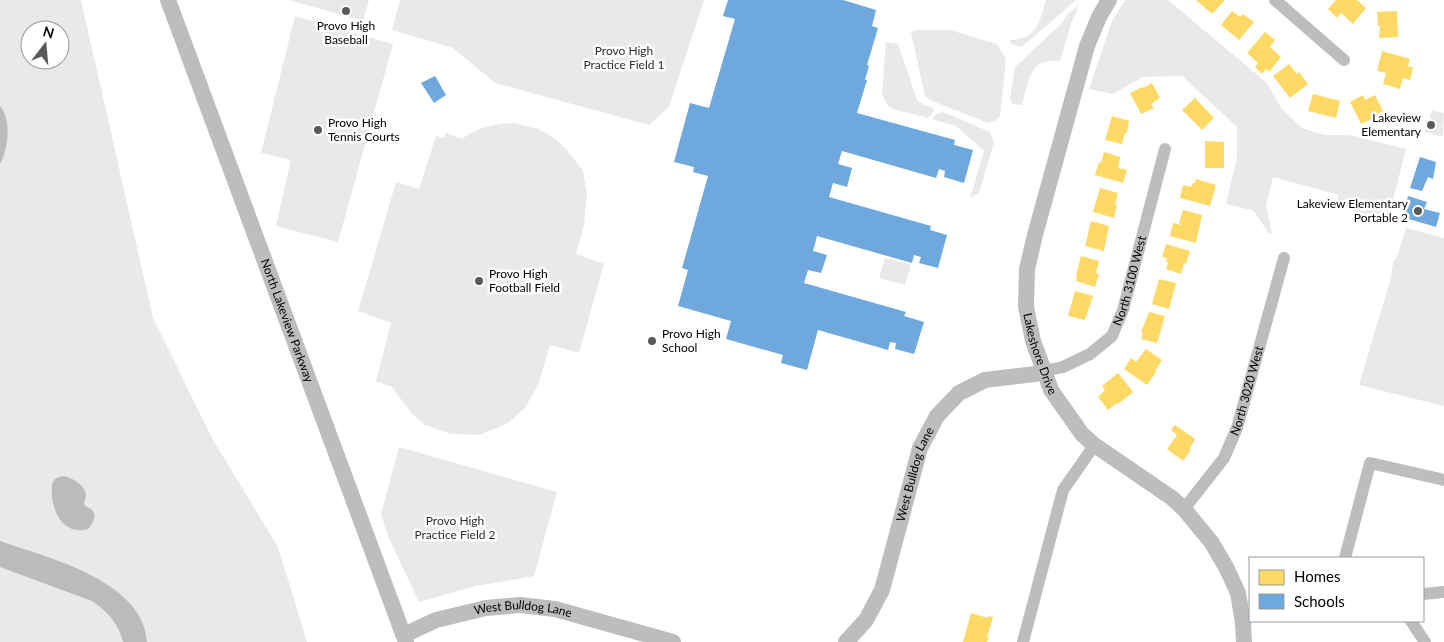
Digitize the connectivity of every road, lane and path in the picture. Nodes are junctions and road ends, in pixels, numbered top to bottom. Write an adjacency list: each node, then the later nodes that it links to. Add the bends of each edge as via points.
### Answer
1 (168, 0): 16 (street, North Lakeview Parkway)
2 (1109, 0): 7 (street, Lakeshore Drive, via 1087,46 1027,269 1026,307)
3 (1275, 0): 4 (street)
4 (1344, 60)
5 (1165, 149): 7 (street, North 3100 West, via 1124,310 1112,336 1090,354 1063,367)
6 (1284, 258): 10 (street, North 3020 West, via 1237,428 1224,458)
7 (1044, 371): 8 (street, Lakeshore Drive, via 1052,390 1082,434); 18 (street, West Bulldog Lane, via 985,380 960,393 937,416 920,448 882,590 866,620)
8 (1093, 444): 10 (street, Lakeshore Drive); 19 (street, via 1063,490)
9 (1444, 480): 11 (street, via 1370,463)
10 (1184, 509): 14 (street, Lakeshore Drive, via 1227,569)
11 (1345, 557)
12 (1444, 592): 13 (street)
13 (1424, 594)
14 (1247, 622): 20 (street, Lakeshore Drive)
15 (1412, 622): 21 (street)
16 (405, 638): 17 (street, West Bulldog Lane, via 436,620 486,608 520,605 555,609)
17 (673, 642)
18 (846, 642)
19 (1023, 642)
20 (1244, 642)
21 (1424, 642)

